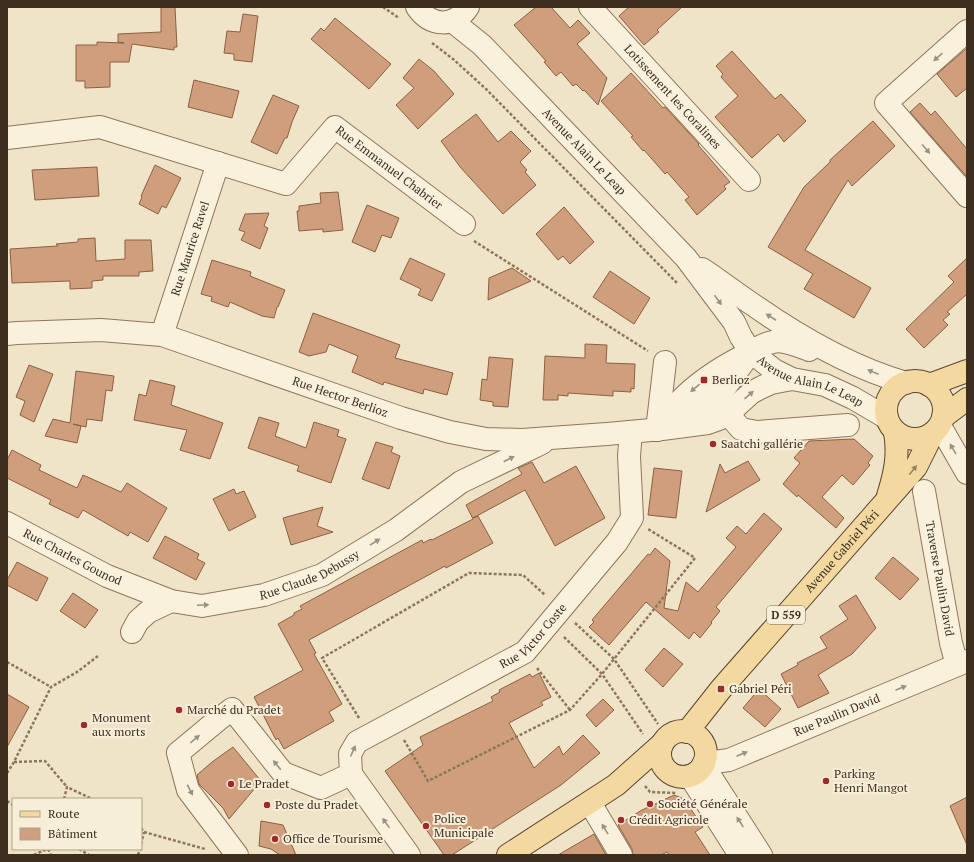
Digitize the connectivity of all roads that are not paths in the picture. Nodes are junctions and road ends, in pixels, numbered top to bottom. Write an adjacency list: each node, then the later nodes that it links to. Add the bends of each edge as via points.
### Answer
1 (597, 9): 7 (street, Lotissement les Coralines)
2 (462, 12): 3 (street, via 444,23); 10 (street, Avenue Alain Le Leap, via 478,32 482,46)
3 (409, 13)
4 (967, 31): 8 (street, one-way to 8, via 886,103)
5 (7, 138): 6 (street, via 100,127)
6 (218, 163): 9 (street, Rue Emmanuel Chabrier, via 286,184 335,127); 12 (street, Rue Maurice Ravel)
7 (749, 180)
8 (967, 196)
9 (464, 224)
10 (686, 258): 13 (street, Avenue Alain Le Leap, one-way to 13, via 734,322); 14 (street, Avenue Alain Le Leap, one-way to 10, via 795,333)
11 (7, 334): 12 (street, Rue Hector Berlioz, via 101,330)
12 (162, 335): 28 (street, Rue Hector Berlioz, via 402,418)
13 (751, 352): 14 (street, via 771,341 786,341 816,353); 17 (street, Avenue Alain Le Leap, via 774,370); 25 (street, one-way to 25, via 725,365 693,388 679,402)
14 (841, 357): 18 (street, Avenue Alain Le Leap, one-way to 14, via 888,378)
15 (665, 362): 25 (street)
16 (967, 371): 19 (main road)
17 (792, 379): 21 (street, Rue Hector Berlioz, one-way to 17, via 760,388); 22 (street, Avenue Alain Le Leap, via 825,386 853,398)
18 (906, 383): 19 (main road, via 914,381); 22 (main road, via 898,387 888,401 886,409)
19 (929, 385): 23 (main road, via 935,389 943,402)
20 (967, 399): 23 (main road, D 559)
21 (728, 414): 24 (street, via 741,430 757,432); 25 (street, Rue Hector Berlioz, via 708,423)
22 (891, 425): 23 (main road, via 904,437 914,439 924,438); 32 (main road, Avenue Gabriel Péri / D 559, via 898,448 894,477)
23 (939, 425): 29 (street, one-way to 23); 32 (main road, Avenue Gabriel Péri / D 559, one-way to 23, via 916,467)
24 (848, 426)
25 (667, 428): 26 (street, Rue Hector Berlioz)
26 (631, 432): 27 (street, Rue Hector Berlioz); 40 (street, Rue Victor Coste, one-way to 26, via 350,754 357,742 525,652 617,542 632,518)
27 (553, 438): 28 (street, Rue Hector Berlioz); 30 (street, Rue Claude Debussy, one-way to 27)
28 (486, 439): 30 (street, Rue Claude Debussy, via 483,453)
29 (967, 472)
30 (461, 482): 35 (street, Rue Claude Debussy, one-way to 30, via 202,606 264,594 322,575 396,530)
31 (924, 491): 36 (street, Traverse Paulin David, via 951,643)
32 (887, 499): 37 (main road, Avenue Gabriel Péri / D 559, via 721,689)
33 (7, 524): 34 (street, Rue Charles Gounod, via 107,576)
34 (139, 588): 35 (street, Rue Claude Debussy); 35 (street, via 129,628 148,612)
35 (171, 601)
36 (962, 663): 39 (street, Rue Paulin David, one-way to 36, via 714,762 729,760)
37 (687, 732): 38 (main road, via 672,734 667,738); 39 (main road, via 700,739 706,753)
38 (655, 735): 39 (main road, via 660,759 667,772); 41 (main road)
39 (693, 770): 41 (main road, via 655,774); 47 (street); 48 (street, one-way to 39)
40 (351, 774): 43 (street, one-way to 43, via 321,788 283,773 232,709 178,753 188,790); 44 (street, one-way to 40)
41 (616, 785): 42 (main road)
42 (590, 803): 45 (main road); 46 (street, one-way to 42)
43 (237, 855)
44 (409, 855)
45 (508, 855)
46 (621, 855)
47 (740, 855)
48 (761, 855)

